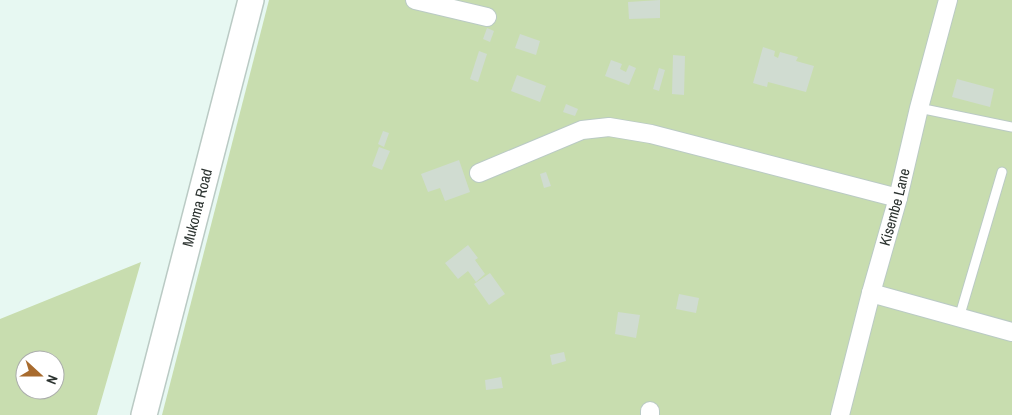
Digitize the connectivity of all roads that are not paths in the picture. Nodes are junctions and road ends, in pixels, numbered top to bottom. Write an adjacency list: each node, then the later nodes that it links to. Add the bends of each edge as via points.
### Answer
1 (251, 0): 13 (street, Mukoma Road)
2 (415, 0): 4 (street)
3 (948, 0): 5 (street, Kisembe Lane)
4 (487, 17)
5 (919, 108): 6 (lane); 9 (street, Kisembe Lane)
6 (1012, 127)
7 (1002, 172): 11 (lane)
8 (480, 173): 9 (street, via 582,130 609,127 651,134)
9 (898, 198): 10 (street, Kisembe Lane)
10 (870, 293): 11 (street); 14 (street, Kisembe Lane)
11 (959, 318): 12 (street)
12 (1012, 332)
13 (144, 415)
14 (840, 415)

